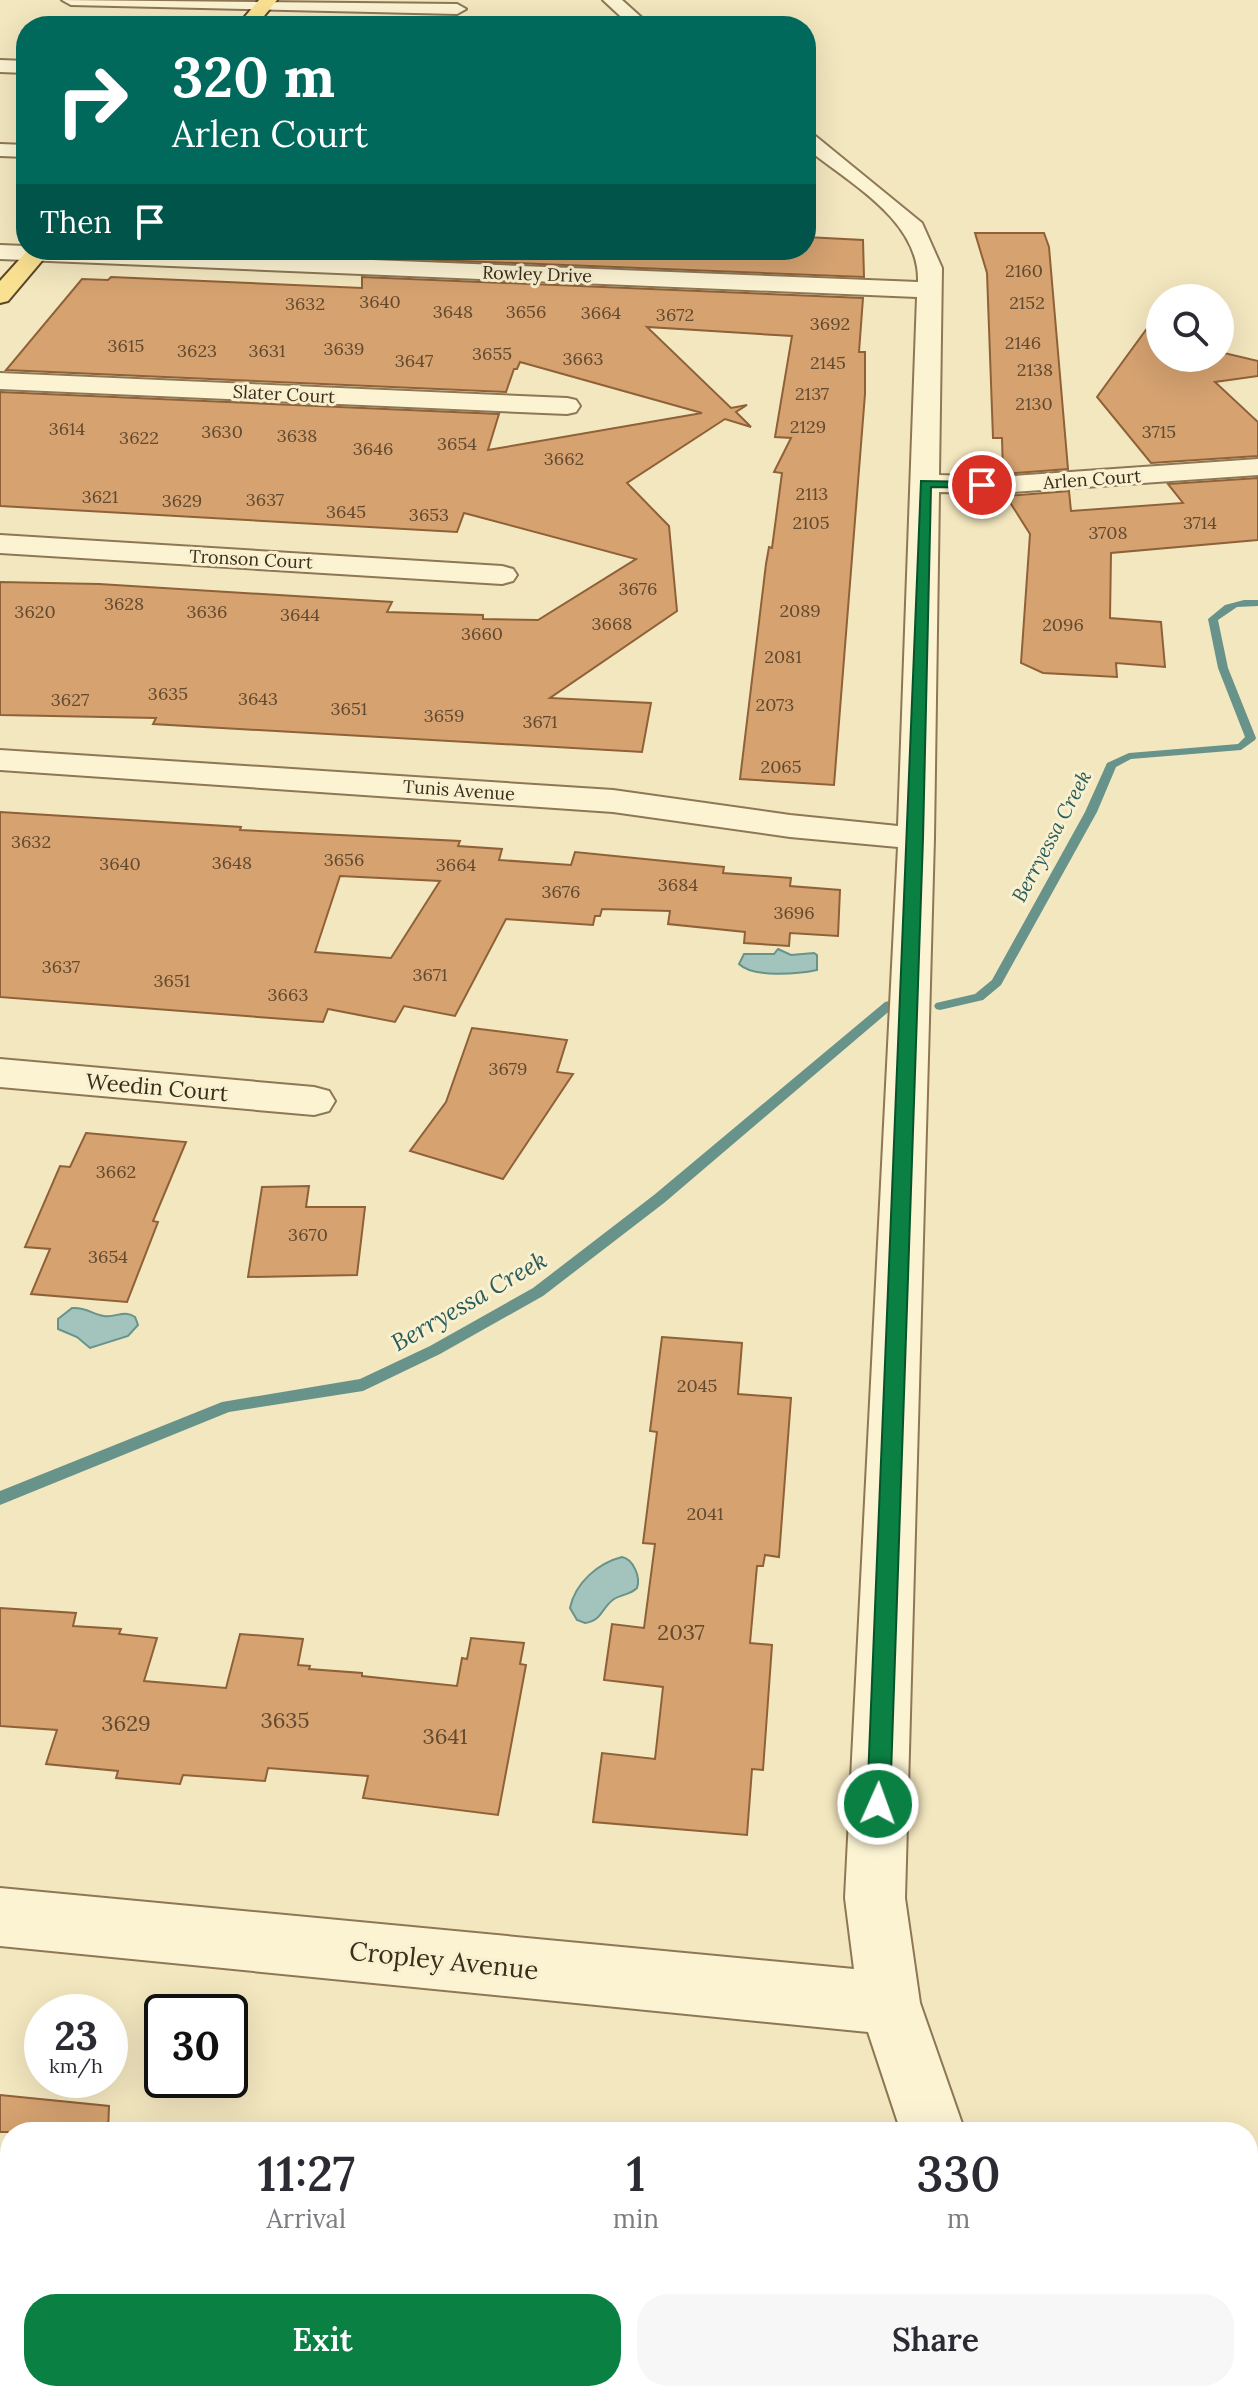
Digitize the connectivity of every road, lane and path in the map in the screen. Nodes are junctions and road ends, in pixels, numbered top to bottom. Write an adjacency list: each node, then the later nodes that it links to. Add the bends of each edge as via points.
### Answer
1 (71, 0): 3 (street)
2 (612, 0): 6 (street)
3 (236, 2): 4 (street)
4 (267, 2): 5 (street)
5 (457, 9)
6 (630, 16)
7 (816, 146): 10 (street, via 914,228 930,268)
8 (31, 260): 11 (main road)
9 (226, 260): 10 (street, Rowley Drive)
10 (930, 290): 15 (street)
11 (0, 296)
12 (0, 381): 13 (street, Slater Court)
13 (567, 406)
14 (1258, 467): 15 (street, Arlen Court, via 999,485)
15 (925, 483): 19 (street)
16 (0, 544): 17 (street, Tronson Court)
17 (502, 575)
18 (0, 760): 19 (street, Tunis Avenue, via 613,801)
19 (916, 838): 23 (street, via 875,1898)
20 (0, 1073): 21 (street, Weedin Court)
21 (314, 1101)
22 (0, 1917): 23 (street, Cropley Avenue)
23 (889, 2003): 24 (street)
24 (930, 2122)

